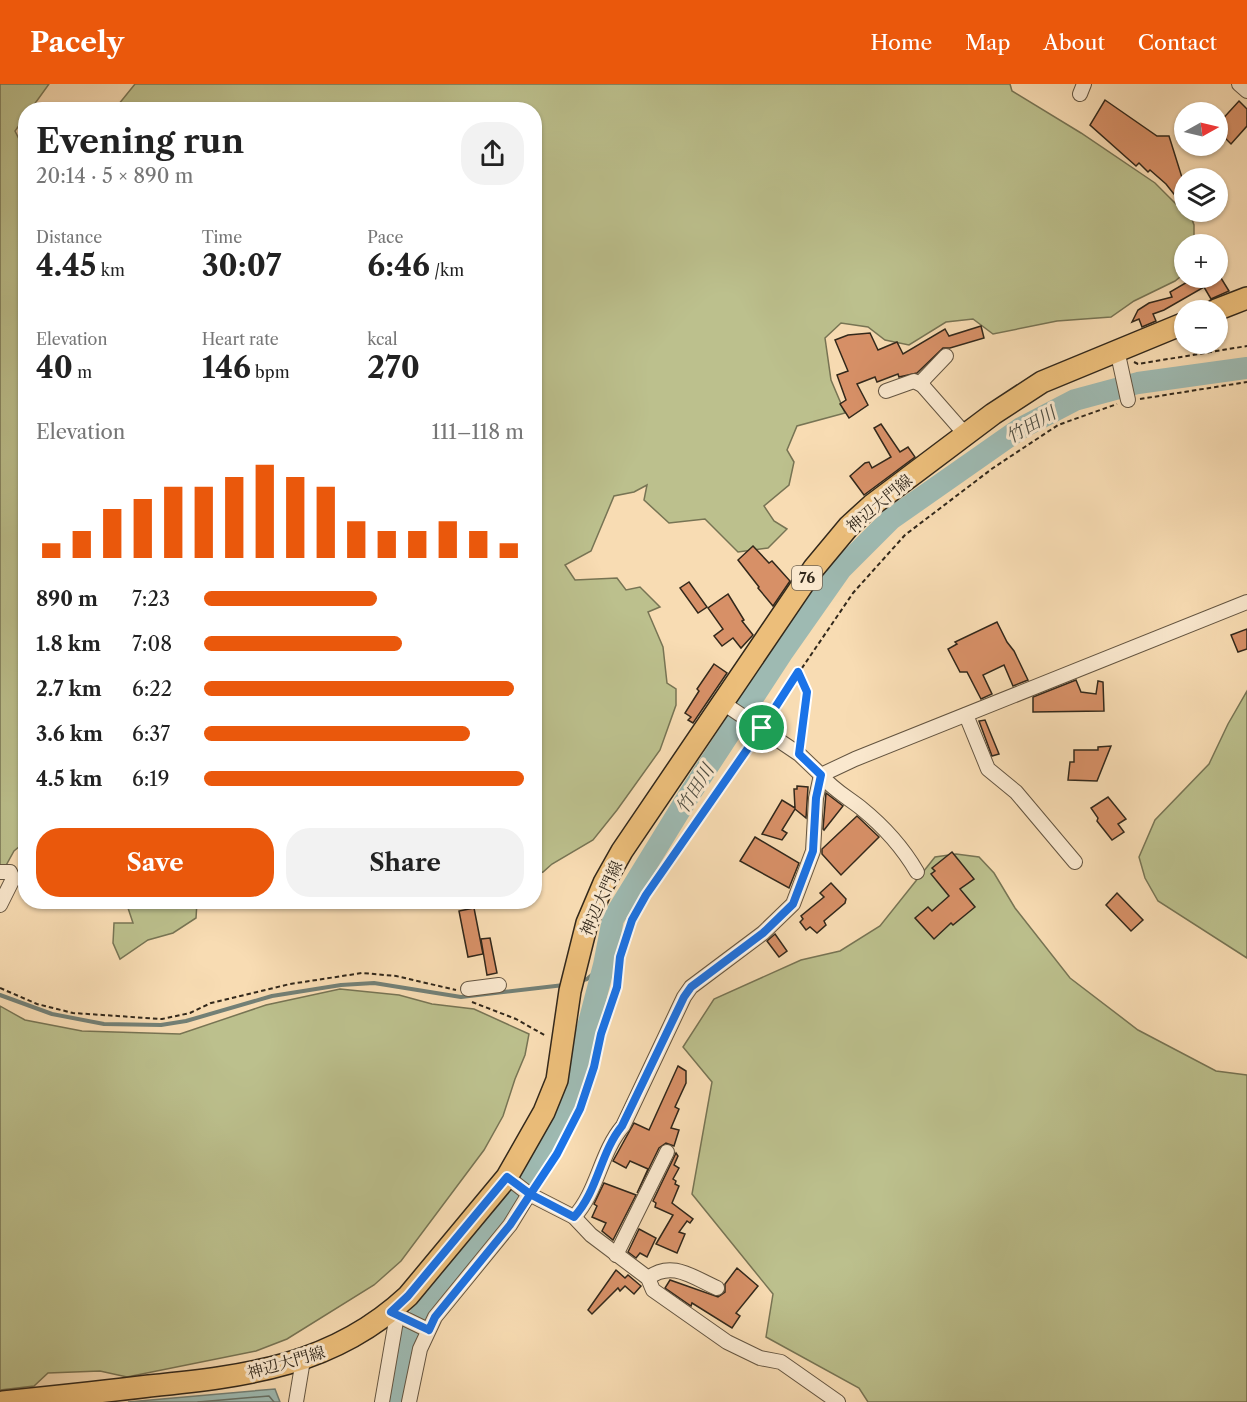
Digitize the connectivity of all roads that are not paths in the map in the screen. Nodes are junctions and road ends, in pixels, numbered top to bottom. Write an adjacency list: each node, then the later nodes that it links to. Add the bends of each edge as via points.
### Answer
1 (1239, 84): 2 (street)
2 (1247, 91)
3 (1247, 298): 4 (main road)
4 (1228, 305)
5 (1174, 329): 7 (main road, 神辺大門線 / 76)
6 (946, 356): 8 (street)
7 (1119, 358): 10 (street); 11 (main road, 神辺大門線 / 76, via 1042,382)
8 (922, 385): 9 (street, via 914,381); 11 (street)
9 (886, 391)
10 (1127, 398)
11 (965, 434): 13 (main road, 神辺大門線 / 76, via 849,526 814,568)
12 (1247, 602): 14 (street)
13 (727, 705): 15 (street, via 799,754); 23 (main road, 神辺大門線 / 76, via 622,851 604,883 586,923 572,982 557,1080)
14 (966, 716): 15 (street); 16 (street, via 988,768 1016,792)
15 (821, 775): 18 (street, via 862,809 907,855); 25 (street, via 813,851 793,904 763,933 691,987 684,997 610,1144 585,1204)
16 (1075, 862)
17 (0, 872): 19 (street, via 10,872 13,879)
18 (917, 872)
19 (0, 905)
20 (499, 985): 21 (street)
21 (469, 994)
22 (667, 1152): 26 (street)
23 (510, 1179): 24 (street); 29 (main road, 神辺大門線 / 76, via 408,1296)
24 (528, 1193): 25 (street); 30 (street, via 510,1225)
25 (574, 1217): 26 (street)
26 (616, 1255): 27 (street)
27 (648, 1278): 28 (street, via 658,1270 673,1269); 36 (street, via 653,1290 727,1342 760,1358 782,1362)
28 (717, 1288)
29 (398, 1315): 30 (street); 31 (main road, 神辺大門線 / 76); 34 (street)
30 (427, 1329): 35 (street)
31 (303, 1360): 32 (main road, 神辺大門線 / 76, via 262,1372); 33 (street)
32 (3, 1402)
33 (296, 1402)
34 (382, 1402)
35 (409, 1402)
36 (838, 1402)

